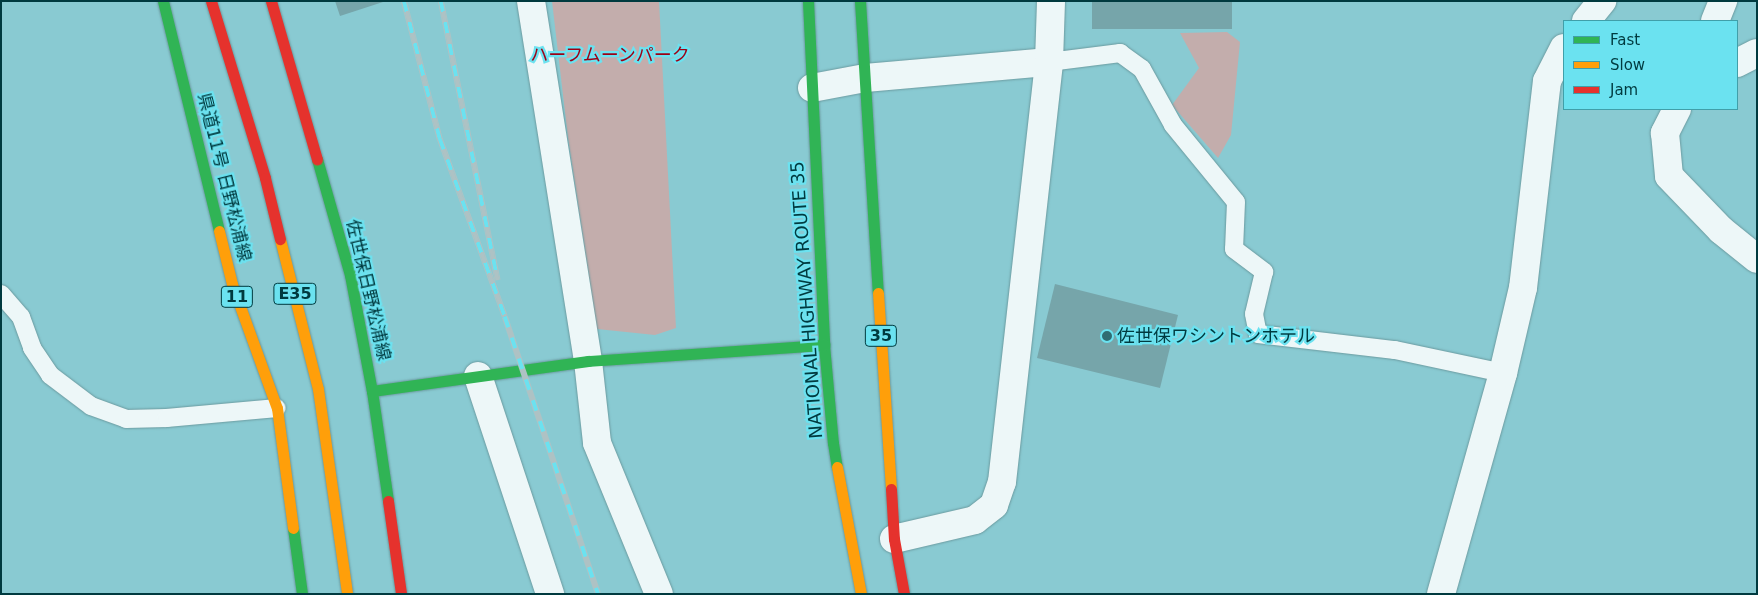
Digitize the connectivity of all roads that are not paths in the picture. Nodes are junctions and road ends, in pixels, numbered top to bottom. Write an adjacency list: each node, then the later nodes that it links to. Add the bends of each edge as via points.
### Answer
1 (163, 1): 26 (main road, 県道11号 日野松浦線 / 11, via 232,284)
2 (211, 1): 29 (main road, E35, via 265,178 318,389)
3 (271, 1): 25 (main road, 佐世保日野松浦線, via 350,275)
4 (531, 1): 22 (street)
5 (808, 1): 17 (main road, NATIONAL HIGHWAY ROUTE 35)
6 (860, 1): 16 (main road, 35)
7 (1051, 1): 14 (street)
8 (1602, 1): 10 (street)
9 (1723, 1): 11 (street)
10 (1587, 20)
11 (1715, 20)
12 (1563, 50): 23 (street, via 1547,81 1523,288)
13 (1757, 53): 15 (street)
14 (1049, 62): 16 (street); 23 (lane, via 1120,53 1142,69 1173,125 1236,202 1234,248 1264,272 1254,314 1258,334 1395,350); 27 (street, via 1002,482 994,505 975,520)
15 (1738, 62)
16 (865, 78): 17 (street); 27 (main road, 35)
17 (812, 88): 21 (main road, NATIONAL HIGHWAY ROUTE 35)
18 (1676, 110): 19 (street, via 1665,133 1669,176 1721,230)
19 (1757, 259)
20 (1, 294): 26 (lane, via 21,317 32,348 50,375 91,406 126,419)
21 (824, 345): 22 (main road); 33 (main road, NATIONAL HIGHWAY ROUTE 35, via 833,443)
22 (588, 361): 24 (main road); 32 (street, via 597,443)
23 (1503, 373): 35 (street)
24 (478, 376): 25 (main road); 31 (street)
25 (372, 391): 30 (main road, 佐世保日野松浦線)
26 (277, 408): 28 (main road, 県道11号 日野松浦線 / 11)
27 (894, 539): 34 (main road, 35)
28 (302, 594)
29 (347, 594)
30 (401, 594)
31 (550, 594)
32 (659, 594)
33 (861, 594)
34 (904, 594)
35 (1441, 594)

